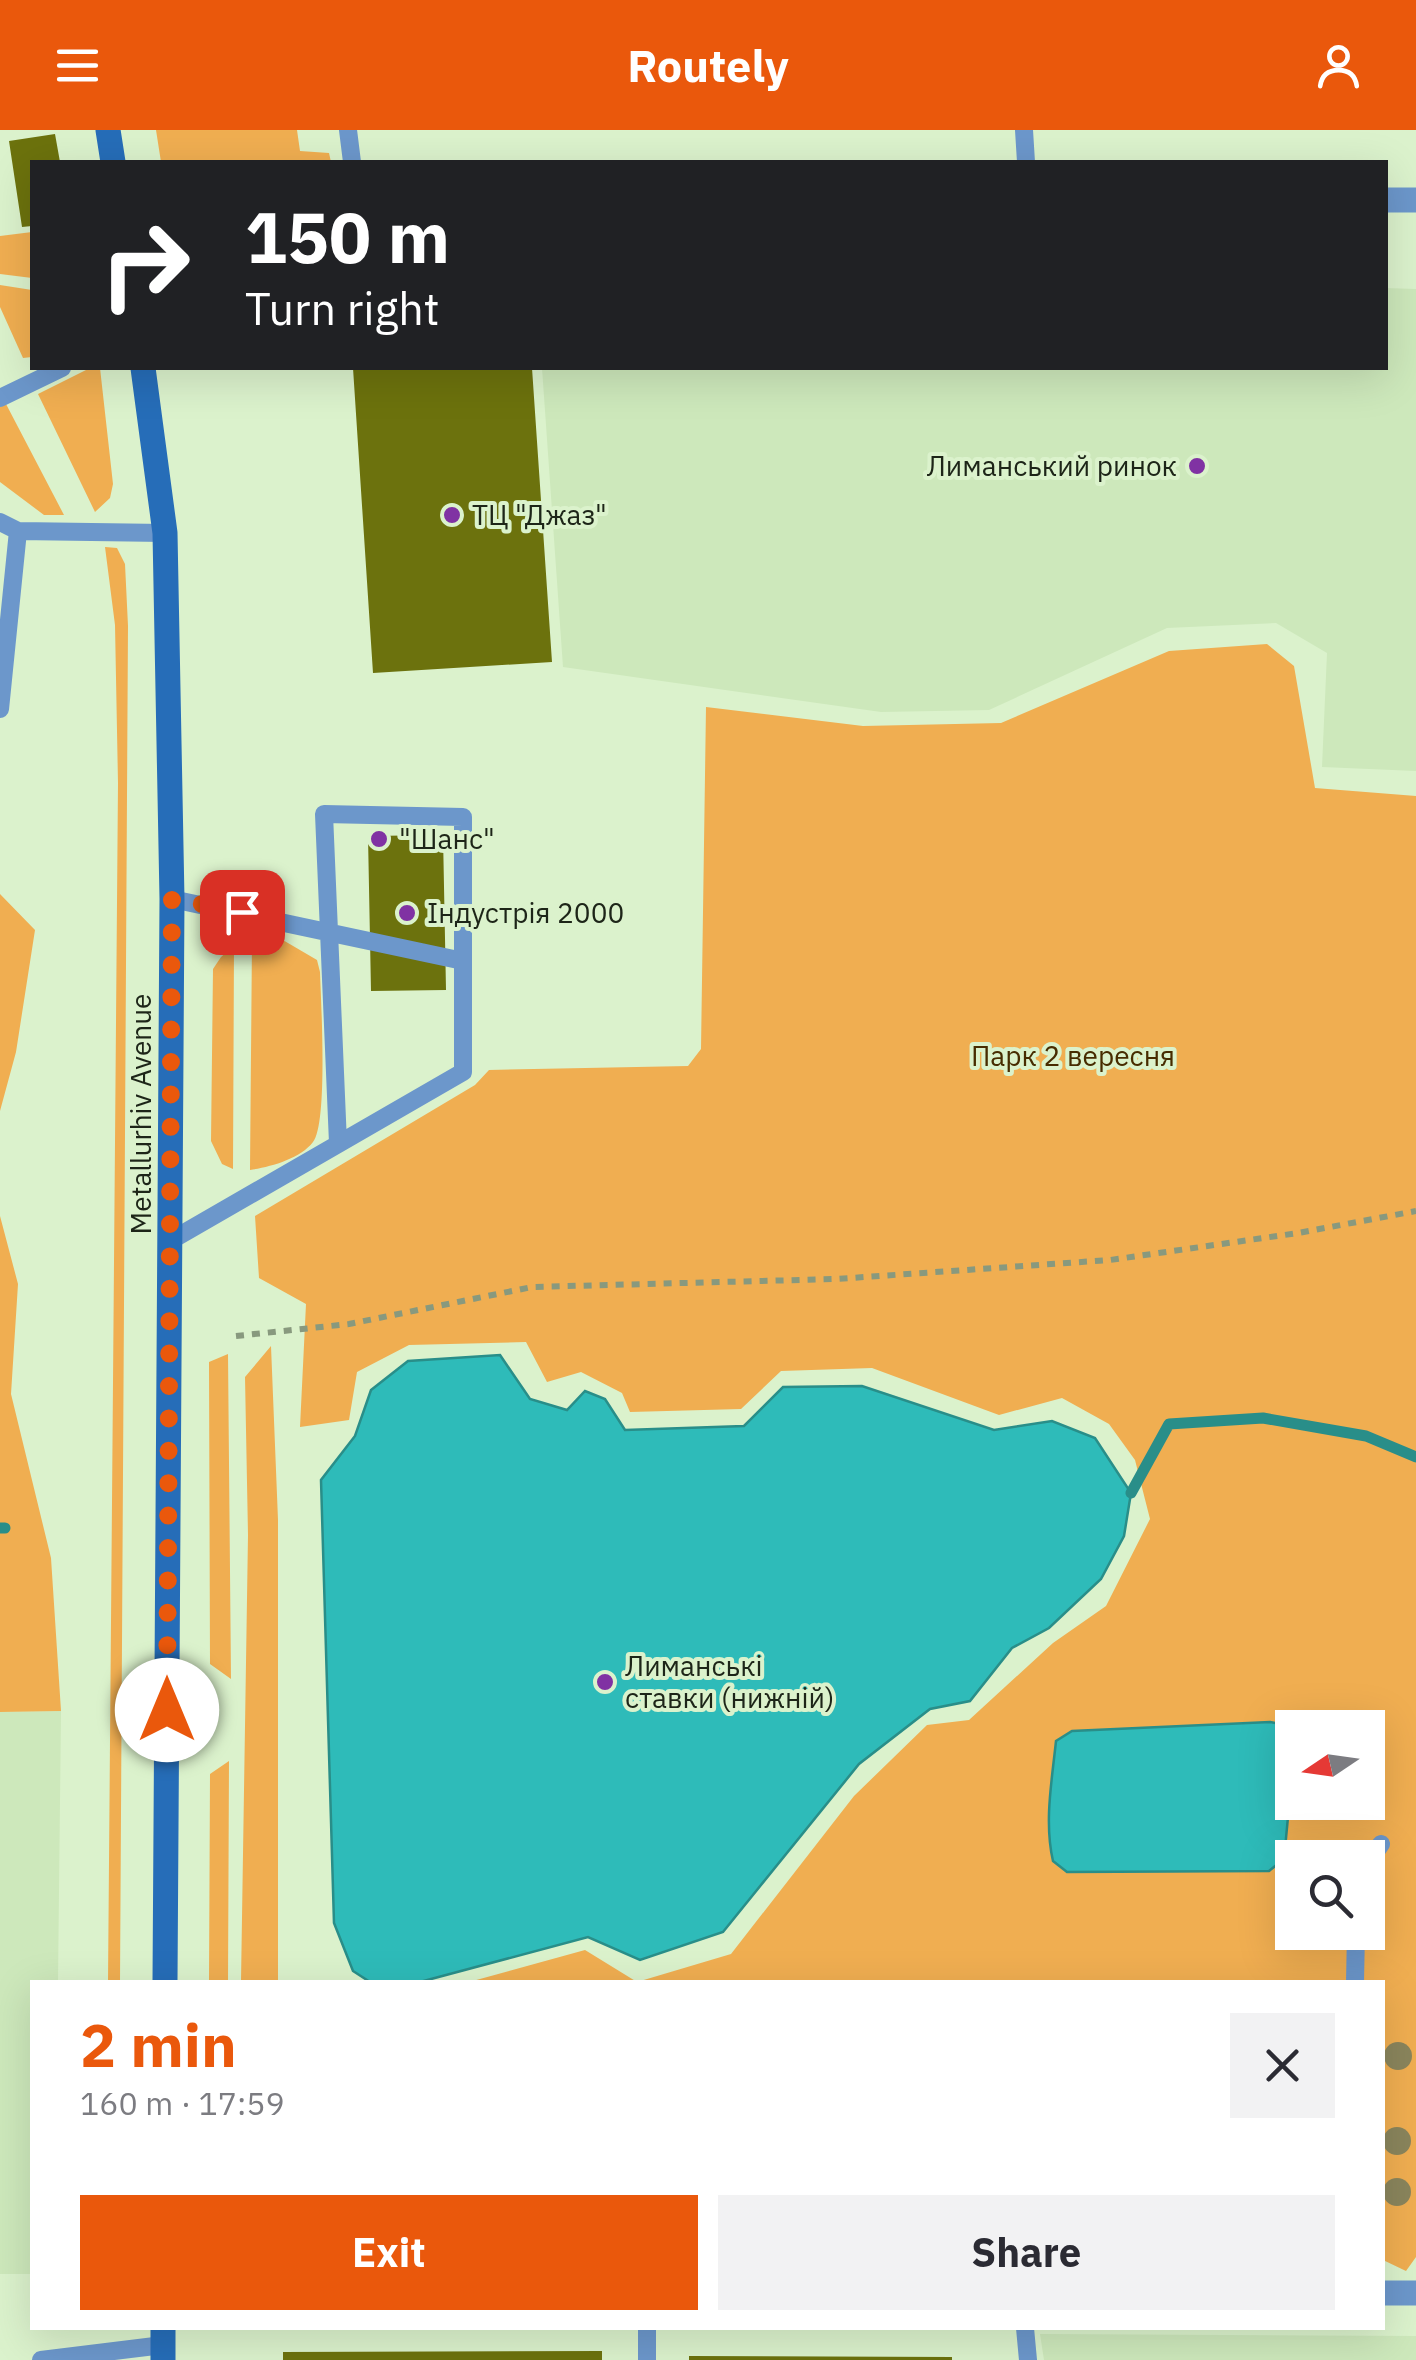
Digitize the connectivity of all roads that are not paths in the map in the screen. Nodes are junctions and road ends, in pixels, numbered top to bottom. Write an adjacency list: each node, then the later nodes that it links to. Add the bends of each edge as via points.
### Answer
1 (108, 130): 4 (street)
2 (348, 130): 5 (lane)
3 (1024, 130): 6 (lane)
4 (113, 160)
5 (352, 160)
6 (1026, 160)
7 (1388, 200): 8 (street)
8 (1416, 200)
9 (58, 370): 11 (lane)
10 (143, 370): 14 (street, Metallurhiv Avenue)
11 (0, 398)
12 (0, 522): 13 (lane)
13 (18, 531): 14 (lane); 15 (lane)
14 (166, 533): 16 (street, Metallurhiv Avenue)
15 (0, 708)
16 (172, 898): 17 (lane); 20 (street, Metallurhiv Avenue)
17 (329, 935): 18 (lane); 18 (lane, via 324,814 463,817); 19 (lane)
18 (463, 961): 19 (lane, via 463,1072)
19 (338, 1144): 20 (lane)
20 (170, 1241): 22 (street, Metallurhiv Avenue)
21 (1355, 1950): 23 (lane)
22 (166, 1980)
23 (1354, 1980)
24 (1385, 2293): 25 (street)
25 (1416, 2293)
26 (647, 2330): 30 (lane)
27 (1025, 2330): 31 (lane)
28 (163, 2344): 29 (lane)
29 (41, 2360)
30 (647, 2360)
31 (1028, 2360)

